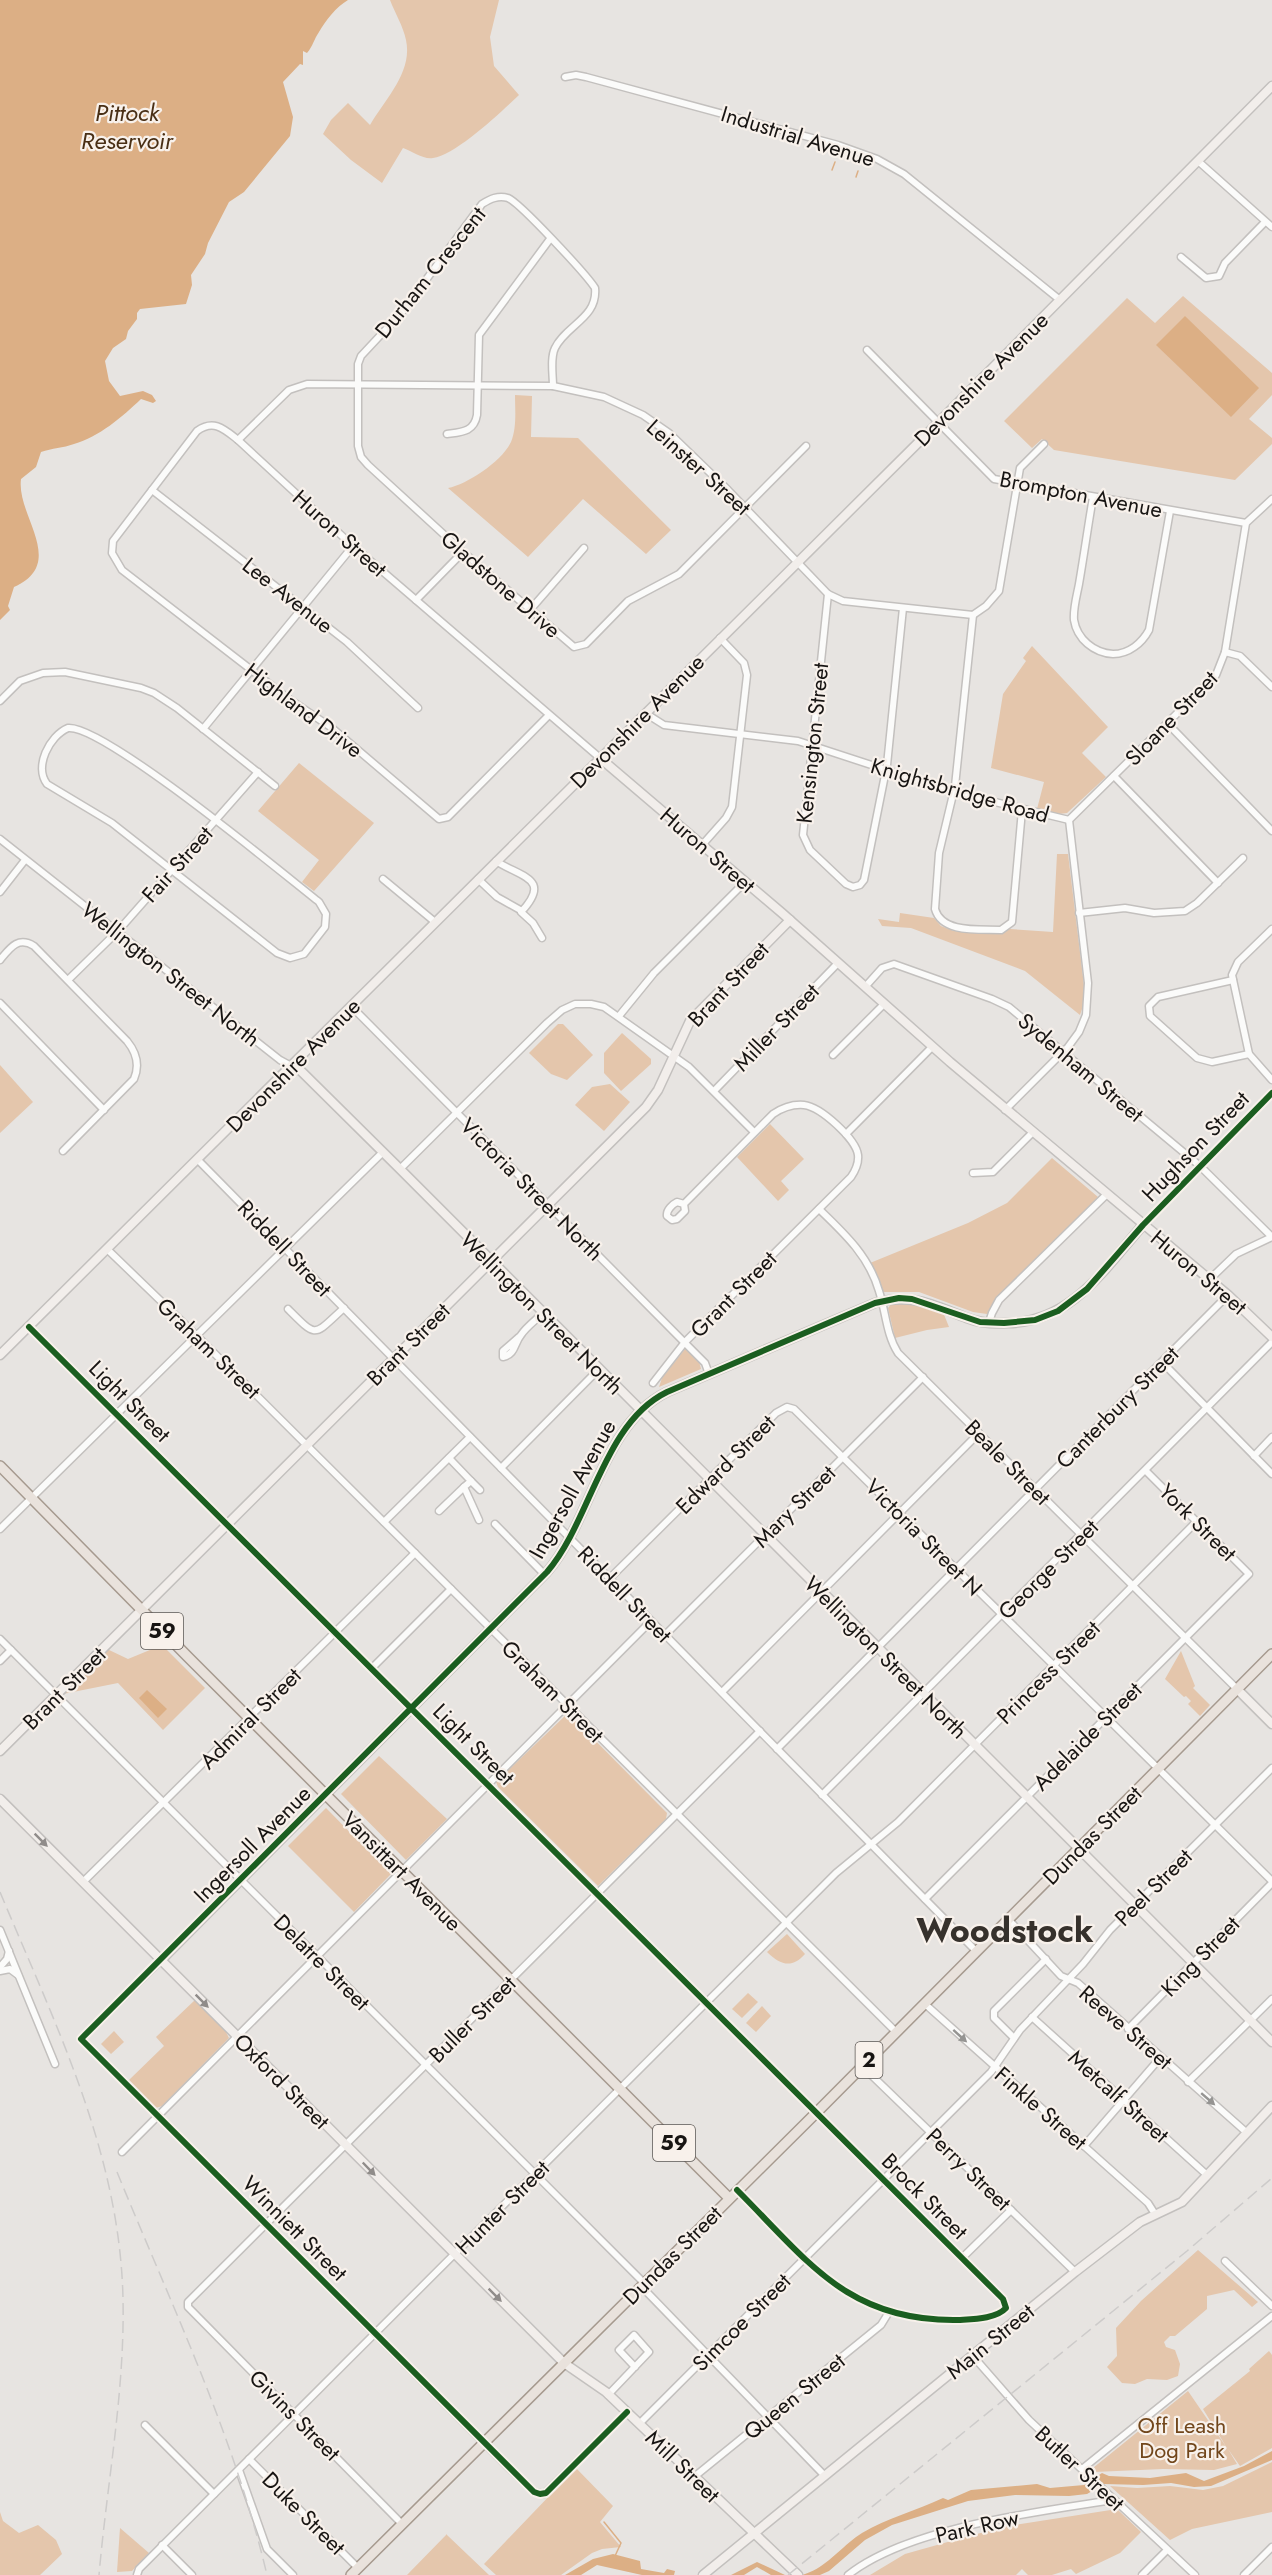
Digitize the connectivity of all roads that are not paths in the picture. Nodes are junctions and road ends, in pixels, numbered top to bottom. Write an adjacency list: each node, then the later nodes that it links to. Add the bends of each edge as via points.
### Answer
1 (565, 77): 8 (street, Industrial Avenue, via 586,77 877,159 904,174)
2 (1272, 86): 3 (main road, Devonshire Avenue)
3 (1198, 161): 4 (street); 8 (main road, Devonshire Avenue)
4 (1265, 222): 5 (street); 7 (street, via 1225,263 1220,276 1206,278)
5 (1272, 227)
6 (550, 239): 10 (street, Durham Crescent, via 506,197 482,204 403,311 364,351 358,364); 11 (street, via 481,331); 12 (street, Durham Crescent, via 596,288 587,314 555,348)
7 (1181, 257)
8 (1060, 300): 13 (main road, Devonshire Avenue)
9 (867, 351): 13 (street, Brompton Avenue)
10 (358, 383): 11 (street, Leinster Street); 15 (street, Leinster Street, via 294,387); 27 (street, Gladstone Drive, via 358,446 363,460)
11 (477, 384): 12 (street, Leinster Street); 14 (street, via 474,425 468,431)
12 (553, 386): 22 (street, Leinster Street, via 604,398 648,418 675,438)
13 (937, 424): 18 (street, Brompton Avenue, via 988,475); 28 (main road, Devonshire Avenue)
14 (447, 434)
15 (238, 440): 19 (street, Huron Street, via 218,425 202,427); 25 (street, Huron Street)
16 (1044, 444): 18 (street, via 1020,468)
17 (806, 446): 22 (street, Gladstone Drive)
18 (1017, 484): 20 (street, Brompton Avenue); 34 (street, via 1000,586 995,597)
19 (152, 489): 31 (street, Lee Avenue); 37 (street, Highland Drive, via 115,536 115,562)
20 (1093, 497): 23 (street, Brompton Avenue); 23 (street, via 1074,620 1083,639 1104,653 1118,654 1131,649 1149,630)
21 (1272, 499): 24 (street)
22 (746, 508): 28 (street, Leinster Street); 33 (street, Gladstone Drive, via 679,574 628,601 582,646 571,645)
23 (1170, 511): 24 (street, Brompton Avenue)
24 (1246, 523): 36 (street, Sloane Street)
25 (353, 546): 30 (street, Huron Street); 31 (street)
26 (584, 548): 33 (street)
27 (463, 552): 30 (street); 33 (street, Gladstone Drive)
28 (798, 561): 29 (street, Leinster Street); 35 (main road, Devonshire Avenue)
29 (828, 594): 32 (street, via 843,601); 46 (street, Kensington Street)
30 (416, 600): 42 (street, Huron Street)
31 (302, 607): 37 (street); 40 (street, Lee Avenue, via 347,642)
32 (903, 608): 34 (street); 48 (street)
33 (530, 610)
34 (973, 615): 52 (street)
35 (720, 638): 41 (main road, Devonshire Avenue); 45 (street, via 747,669)
36 (1225, 652): 38 (street, via 1240,656); 43 (street, Sloane Street, via 1214,678)
37 (250, 669): 42 (street, Highland Drive, via 332,728 438,819 448,817); 44 (street)
38 (1272, 687)
39 (0, 700): 44 (street, via 25,678 64,672 154,693)
40 (418, 708)
41 (645, 713): 45 (street, Knightsbridge Road, via 664,725); 47 (main road, Devonshire Avenue)
42 (549, 715): 47 (street, Huron Street)
43 (1168, 724): 50 (street, Sloane Street); 56 (street)
44 (204, 729): 49 (street)
45 (741, 734): 46 (street, Knightsbridge Road); 58 (street, via 732,807)
46 (812, 745): 48 (street, Knightsbridge Road); 48 (street, Kensington Street, via 803,838 810,850 850,886 860,885 864,880)
47 (600, 758): 58 (main road, Huron Street); 61 (main road, Devonshire Avenue)
48 (885, 770): 52 (street, Knightsbridge Road)
49 (258, 772): 51 (street); 55 (street, Fair Street)
50 (1114, 776): 54 (street, Sloane Street); 66 (street)
51 (275, 786)
52 (954, 792): 53 (street, Knightsbridge Road); 53 (street, via 939,854 935,909 948,925 1001,930 1012,922)
53 (1022, 810): 54 (street, Knightsbridge Road)
54 (1069, 820): 69 (street, Knightsbridge Road)
55 (215, 821): 62 (street, Fair Street); 62 (street, via 324,907 325,927 304,954 290,958 277,953); 62 (street, via 139,763 80,729 68,728 57,735 41,766 47,784 102,816)
56 (1272, 830)
57 (0, 839): 60 (street, Wellington Street North)
58 (703, 844): 65 (main road, Huron Street)
59 (1243, 858): 66 (street)
60 (25, 860): 67 (street); 73 (street, Wellington Street North)
61 (496, 861): 64 (main road, Devonshire Avenue); 68 (street, via 526,876 535,886)
62 (172, 869): 73 (street, Fair Street)
63 (383, 879): 71 (street)
64 (478, 879): 68 (street, via 497,897); 71 (main road, Devonshire Avenue)
65 (746, 882): 70 (main road, Huron Street); 83 (street, via 654,973)
66 (1218, 883): 69 (street, via 1185,911 1154,913 1125,908)
67 (0, 892)
68 (522, 911): 74 (street)
69 (1079, 913): 85 (street, Knightsbridge Road, via 1089,998 1083,1023)
70 (790, 920): 76 (main road, Huron Street); 88 (main road, Brant Street, via 694,1016)
71 (435, 922): 82 (main road, Devonshire Avenue)
72 (1272, 929): 78 (street, via 1237,963)
73 (118, 931): 77 (street, Fair Street); 89 (street, Wellington Street North)
74 (542, 938)
75 (0, 960): 77 (street, via 17,942 29,943)
76 (838, 963): 79 (main road, Huron Street); 91 (street, Miller Street)
77 (68, 980): 93 (street, via 135,1052 135,1076)
78 (1233, 980): 86 (street); 86 (street, via 1158,997 1149,1006 1150,1016 1191,1054 1205,1061)
79 (865, 987): 81 (main road, Huron Street); 85 (street, Sydenham Street, via 885,966 901,966 1002,1004)
80 (0, 1003): 93 (street)
81 (884, 1004): 84 (main road, Huron Street); 87 (street)
82 (351, 1006): 89 (main road, Devonshire Avenue); 95 (street, Victoria Street North)
83 (619, 1016): 88 (street); 95 (street, via 591,1004 575,1004 562,1010)
84 (932, 1047): 94 (main road, Huron Street); 98 (street)
85 (1063, 1052): 94 (street, Knightsbridge Road); 102 (street, Sydenham Street)
86 (1249, 1054): 90 (street)
87 (833, 1055)
88 (673, 1056): 91 (street); 106 (main road, Brant Street, via 646,1107)
89 (291, 1066): 100 (main road, Wellington Street North, via 300,1070); 101 (main road, Devonshire Avenue)
90 (1272, 1080)
91 (714, 1091): 96 (street)
92 (1272, 1093): 102 (street, Hughson Street)
93 (104, 1110): 99 (street)
94 (1005, 1110): 97 (main road, Huron Street)
95 (457, 1113): 103 (street); 106 (street, Victoria Street North)
96 (754, 1132): 98 (street, via 778,1111 804,1105 818,1111); 107 (street)
97 (1032, 1133): 104 (street, via 993,1172); 105 (main road, Huron Street)
98 (846, 1134): 108 (street, Grant Street, via 857,1152 856,1169)
99 (63, 1151)
100 (383, 1152): 103 (main road, Wellington Street North); 111 (street)
101 (198, 1160): 111 (street, Riddell Street); 112 (main road, Devonshire Avenue)
102 (1200, 1166): 109 (street, Hughson Street); 110 (street, Sydenham Street)
103 (400, 1169): 113 (main road, Wellington Street North)
104 (973, 1173)
105 (1107, 1194): 109 (main road, Huron Street); 120 (street, via 999,1300)
106 (549, 1204): 113 (main road, Brant Street); 125 (street, Victoria Street North)
107 (684, 1204)
108 (819, 1209): 116 (street, Beale Street, via 860,1252); 125 (street, Grant Street)
109 (1143, 1225): 114 (main road, Huron Street); 120 (main road, Ingersoll Avenue, via 1087,1289 1065,1307 1024,1322)
110 (1272, 1237): 114 (street, via 1236,1254)
111 (285, 1248): 117 (street, Riddell Street); 122 (street)
112 (107, 1249): 121 (main road, Devonshire Avenue); 122 (street, Graham Street)
113 (492, 1262): 119 (main road, Wellington Street North); 128 (main road, Brant Street)
114 (1210, 1279): 115 (main road, Huron Street)
115 (1228, 1295): 124 (main road, Huron Street); 129 (street, Canterbury Street)
116 (882, 1301): 120 (main road, Ingersoll Avenue, via 918,1300); 131 (main road, Ingersoll Avenue); 132 (street, Beale Street, via 895,1348)
117 (344, 1308): 118 (street, via 315,1332); 128 (street, Riddell Street)
118 (288, 1309)
119 (543, 1313): 123 (street); 130 (main road, Wellington Street North)
120 (989, 1322)
121 (29, 1327): 127 (main road, Devonshire Avenue); 136 (street, Light Street)
122 (197, 1336): 136 (street); 140 (street, Graham Street)
123 (519, 1336)
124 (1272, 1337)
125 (685, 1342): 131 (street, Victoria Street North, via 705,1363); 133 (street, Grant Street)
126 (1272, 1342): 134 (street, George Street)
127 (0, 1355)
128 (393, 1358): 138 (street, Riddell Street); 140 (main road, Brant Street)
129 (1162, 1362): 134 (street); 151 (street, Canterbury Street)
130 (599, 1370): 135 (main road, Wellington Street North); 145 (street)
131 (709, 1374): 135 (main road, Ingersoll Avenue)
132 (923, 1377): 137 (street, Beale Street); 142 (street, Mary Street)
133 (653, 1383)
134 (1207, 1409): 141 (street); 146 (street, George Street)
135 (639, 1410): 148 (main road, Wellington Street North); 164 (main road, Ingersoll Avenue, via 626,1427)
136 (118, 1415): 153 (street); 159 (street, Light Street)
137 (979, 1434): 151 (street, Beale Street); 155 (street)
138 (470, 1437): 143 (street); 145 (street, Riddell Street)
139 (1272, 1437): 141 (street)
140 (306, 1444): 158 (street, Graham Street); 159 (main road, Brant Street)
141 (1254, 1456): 147 (street)
142 (844, 1457): 148 (street, Edward Street, via 797,1411 787,1407 776,1413); 155 (street, Victoria Street N); 162 (street, Mary Street)
143 (449, 1458): 149 (street); 158 (street)
144 (0, 1466): 153 (main road, Vansittart Avenue / 59)
145 (501, 1468): 164 (street, Riddell Street)
146 (1146, 1471): 157 (street, York Street); 163 (street, George Street)
147 (1272, 1474)
148 (709, 1480): 162 (main road, Wellington Street North); 169 (street, Edward Street)
149 (471, 1481): 150 (street); 152 (street)
150 (465, 1487): 154 (street); 156 (street)
151 (1035, 1489): 163 (street, Beale Street); 166 (street, Canterbury Street)
152 (480, 1490)
153 (32, 1499): 161 (street); 173 (main road, Vansittart Avenue / 59)
154 (439, 1510)
155 (900, 1514): 166 (street, Victoria Street N); 172 (street)
156 (479, 1520)
157 (1197, 1521): 167 (street, York Street); 170 (street, Princess Street)
158 (384, 1522): 165 (street, Graham Street)
159 (227, 1524): 173 (main road, Brant Street); 177 (street, Light Street)
160 (495, 1524): 168 (street)
161 (0, 1529)
162 (764, 1535): 172 (main road, Wellington Street North); 178 (street, Mary Street)
163 (1082, 1535): 170 (street, Beale Street); 174 (street, George Street)
164 (569, 1537): 168 (main road, Ingersoll Avenue); 169 (street, Riddell Street)
165 (415, 1553): 171 (street, Graham Street); 177 (street, Admiral Street)
166 (956, 1569): 174 (street, Victoria Street N); 181 (street, Canterbury Street)
167 (1249, 1574): 179 (street, Adelaide Street)
168 (544, 1575): 176 (main road, Ingersoll Avenue)
169 (610, 1578): 175 (street, Riddell Street)
170 (1133, 1586): 179 (street, Beale Street); 185 (street, Princess Street)
171 (450, 1589): 176 (street, Graham Street); 186 (street)
172 (821, 1592): 181 (main road, Wellington Street North); 188 (street)
173 (141, 1610): 190 (main road, Brant Street); 193 (main road, Vansittart Avenue / 59)
174 (1002, 1615): 185 (street, Victoria Street N); 189 (street, George Street)
175 (651, 1621): 178 (street, Riddell Street); 191 (street)
176 (491, 1629): 191 (street, Graham Street); 192 (main road, Ingersoll Avenue)
177 (336, 1632): 186 (street, Light Street); 193 (street, Admiral Street)
178 (665, 1635): 188 (street, Riddell Street)
179 (1185, 1638): 187 (street, Beale Street); 194 (street, Adelaide Street)
180 (0, 1639): 182 (street, Delatre Street)
181 (877, 1649): 189 (main road, Wellington Street North); 198 (street, Canterbury Street)
182 (11, 1650): 184 (street); 190 (street, Delatre Street)
183 (1272, 1654): 187 (main road, Dundas Street / 2)
184 (0, 1661)
185 (1054, 1666): 194 (street, Victoria Street N); 197 (street, Princess Street)
186 (372, 1668): 192 (street, Light Street)
187 (1237, 1689): 195 (main road); 201 (main road, Dundas Street / 2)
188 (722, 1692): 196 (street, Riddell Street)
189 (923, 1694): 197 (main road, Wellington Street North); 204 (street, George Street)
190 (57, 1695): 199 (main road, Brant Street); 207 (street, Delatre Street)
191 (567, 1705): 202 (street); 208 (street, Graham Street)
192 (413, 1708): 202 (street, Light Street); 203 (main road, Ingersoll Avenue)
193 (250, 1718): 203 (main road, Vansittart Avenue / 59); 207 (street, Admiral Street)
194 (1106, 1718): 201 (street, Victoria Street N); 205 (street, Adelaide Street)
195 (1272, 1724)
196 (760, 1731): 198 (street, Riddell Street); 208 (street, Buller Street)
197 (975, 1746): 205 (main road, Wellington Street North); 210 (street, Princess Street)
198 (777, 1749): 204 (street, Riddell Street)
199 (0, 1750)
200 (1272, 1768): 209 (street, Peel Street)
201 (1157, 1769): 209 (street, Victoria Street N); 211 (main road, Dundas Street / 2)
202 (489, 1784): 212 (street); 216 (street, Light Street)
203 (326, 1794): 212 (main road, Vansittart Avenue / 59); 213 (main road, Ingersoll Avenue)
204 (822, 1795): 210 (street, Riddell Street)
205 (1026, 1798): 211 (main road, Wellington Street North); 217 (street, Adelaide Street)
206 (0, 1799): 214 (main road, Oxford Street, one-way to 214)
207 (164, 1803): 213 (street, Delatre Street); 214 (street, Admiral Street)
208 (677, 1815): 216 (street, Buller Street); 220 (street, Graham Street)
209 (1215, 1825): 215 (street, Victoria Street N); 218 (street, Peel Street)
210 (871, 1844): 217 (street, Riddell Street); 220 (street, Hunter Street)
211 (1078, 1849): 218 (main road, Wellington Street North); 219 (main road, Dundas Street / 2)
212 (402, 1870): 224 (street); 230 (main road, Vansittart Avenue / 59)
213 (240, 1880): 224 (street, Delatre Street); 226 (main road, Ingersoll Avenue)
214 (84, 1882): 226 (main road, Oxford Street)
215 (1272, 1882): 227 (street, King Street)
216 (598, 1894): 230 (street, Buller Street); 233 (street, Light Street)
217 (925, 1899): 223 (street, Riddell Street)
218 (1135, 1906): 227 (main road, Wellington Street North); 231 (street, Peel Street)
219 (1009, 1920): 223 (main road, Dundas Street / 2); 225 (street, Reeve Street)
220 (787, 1924): 233 (street, Hunter Street); 238 (street, Graham Street)
221 (0, 1930): 222 (street)
222 (9, 1951): 228 (street); 229 (street)
223 (977, 1952): 234 (main road, Dundas Street / 2)
224 (316, 1956): 239 (street); 245 (street, Delatre Street)
225 (1046, 1959): 231 (street, Reeve Street); 240 (street, via 994,2011 994,2018)
226 (160, 1960): 239 (main road, Oxford Street, one-way to 239); 241 (street, Ingersoll Avenue)
227 (1193, 1963): 236 (main road, Wellington Street North); 237 (street, King Street)
228 (0, 1969): 229 (street, via 10,1969)
229 (20, 1978): 244 (street)
230 (512, 1980): 245 (street, Buller Street); 249 (main road, Vansittart Avenue / 59)
231 (1068, 1980): 235 (street, Peel Street); 237 (street, Reeve Street, via 1078,1983)
232 (1272, 1999): 236 (street)
233 (707, 2003): 249 (street, Hunter Street); 252 (street, Light Street)
234 (925, 2004): 238 (main road, Dundas Street / 2); 247 (street, Finkle Street, one-way to 247)
235 (1032, 2017): 240 (street, Peel Street); 250 (street, Metcalf Street)
236 (1251, 2021): 242 (main road, Wellington Street North); 248 (street)
237 (1128, 2029): 243 (street, Reeve Street)
238 (896, 2032): 246 (main road, Dundas Street / 2)
239 (237, 2036): 253 (street); 256 (main road, Oxford Street)
240 (1014, 2038): 247 (street, Peel Street)
241 (81, 2039): 253 (street, Winniett Street)
242 (1272, 2042)
243 (1160, 2058): 248 (street, Reeve Street); 250 (street)
244 (55, 2064)
245 (426, 2066): 256 (street, Buller Street); 259 (street, Delatre Street)
246 (862, 2066): 252 (main road, Dundas Street / 2); 255 (street, Perry Street)
247 (996, 2067): 255 (street, Simcoe Street); 257 (street, Finkle Street)
248 (1188, 2082): 254 (street, Reeve Street, one-way to 254)
249 (620, 2088): 259 (street, Hunter Street); 263 (main road, Vansittart Avenue / 59)
250 (1124, 2100): 257 (street); 260 (street, Metcalf Street)
251 (1272, 2106): 254 (main road, Main Street)
252 (817, 2112): 261 (street, Brock Street); 262 (main road, Dundas Street / 2)
253 (157, 2116): 258 (street); 266 (street, Winniett Street)
254 (1246, 2132): 260 (main road, Main Street)
255 (932, 2134): 261 (street, Simcoe Street); 264 (street, Perry Street)
256 (345, 2145): 266 (street, Buller Street); 267 (main road, Oxford Street, one-way to 267)
257 (1084, 2146): 265 (street, Finkle Street, via 1148,2203)
258 (122, 2152)
259 (534, 2174): 267 (street, Hunter Street); 272 (street, Delatre Street)
260 (1207, 2175): 265 (main road, Main Street, via 1182,2202)
261 (885, 2181): 268 (street, Simcoe Street); 269 (street, Brock Street)
262 (737, 2190): 263 (main road, Dundas Street / 2); 268 (street)
263 (729, 2199): 272 (main road, Dundas Street / 2)
264 (1011, 2210): 269 (street); 271 (street, Perry Street)
265 (1155, 2214): 271 (main road, Main Street)
266 (266, 2225): 274 (street, Buller Street, via 189,2301); 277 (street, Winniett Street)
267 (454, 2254): 277 (street, Hunter Street); 280 (main road, Oxford Street, one-way to 280)
268 (806, 2258): 275 (street, via 839,2288); 278 (street, Simcoe Street)
269 (962, 2258): 275 (street, Brock Street, via 1003,2299 1007,2306 997,2314 965,2320)
270 (1225, 2261): 273 (street)
271 (1075, 2272): 279 (main road, Main Street)
272 (642, 2285): 278 (street, Delatre Street); 280 (main road, Dundas Street / 2)
273 (1272, 2306)
274 (188, 2307): 284 (street, Givins Street)
275 (889, 2312): 285 (street, Queen Street, via 881,2325)
276 (1272, 2316): 291 (street)
277 (374, 2333): 284 (street, Hunter Street); 288 (street, Winniett Street)
278 (708, 2355): 285 (street, Delatre Street); 286 (street, Simcoe Street)
279 (972, 2355): 291 (street, Butler Street, via 1015,2405); 292 (main road, Main Street)
280 (564, 2363): 282 (main road, Mill Street); 288 (main road, Dundas Street / 2)
281 (635, 2367): 281 (street, via 649,2351 634,2335 619,2350); 282 (street)
282 (608, 2395): 283 (main road, Mill Street)
283 (627, 2412): 286 (main road, Mill Street); 288 (street, Winniett Street, via 544,2494 534,2492)
284 (294, 2414): 289 (street, Hunter Street); 296 (street, Givins Street)
285 (768, 2417): 292 (street, Delatre Street); 293 (street, Queen Street)
286 (639, 2424): 293 (main road, Mill Street)
287 (145, 2425): 294 (street)
288 (483, 2443): 296 (main road, Dundas Street / 2)
289 (249, 2459): 290 (street, Hunter Street); 301 (street, Duke Street)
290 (239, 2469): 294 (street, Hunter Street); 304 (street, via 267,2549)
291 (1082, 2469): 295 (street, Butler Street)
292 (824, 2475): 297 (main road, Main Street)
293 (694, 2477): 297 (main road, Mill Street)
294 (214, 2494): 298 (street, Hunter Street)
295 (1113, 2500): 300 (street, Butler Street); 308 (street, Park Row, via 936,2535 882,2554)
296 (402, 2524): 301 (main road, Dundas Street / 2)
297 (754, 2534): 306 (main road, Main Street); 307 (main road, Mill Street)
298 (162, 2545): 302 (street, Hunter Street); 303 (street)
299 (1272, 2547): 311 (street)
300 (1167, 2550): 309 (street); 310 (street, Butler Street)
301 (360, 2571): 305 (main road, Dundas Street / 2)
302 (137, 2574)
303 (192, 2575)
304 (293, 2575)
305 (351, 2575)
306 (703, 2575)
307 (798, 2575)
308 (848, 2575)
309 (1142, 2575)
310 (1195, 2575)
311 (1245, 2575)

